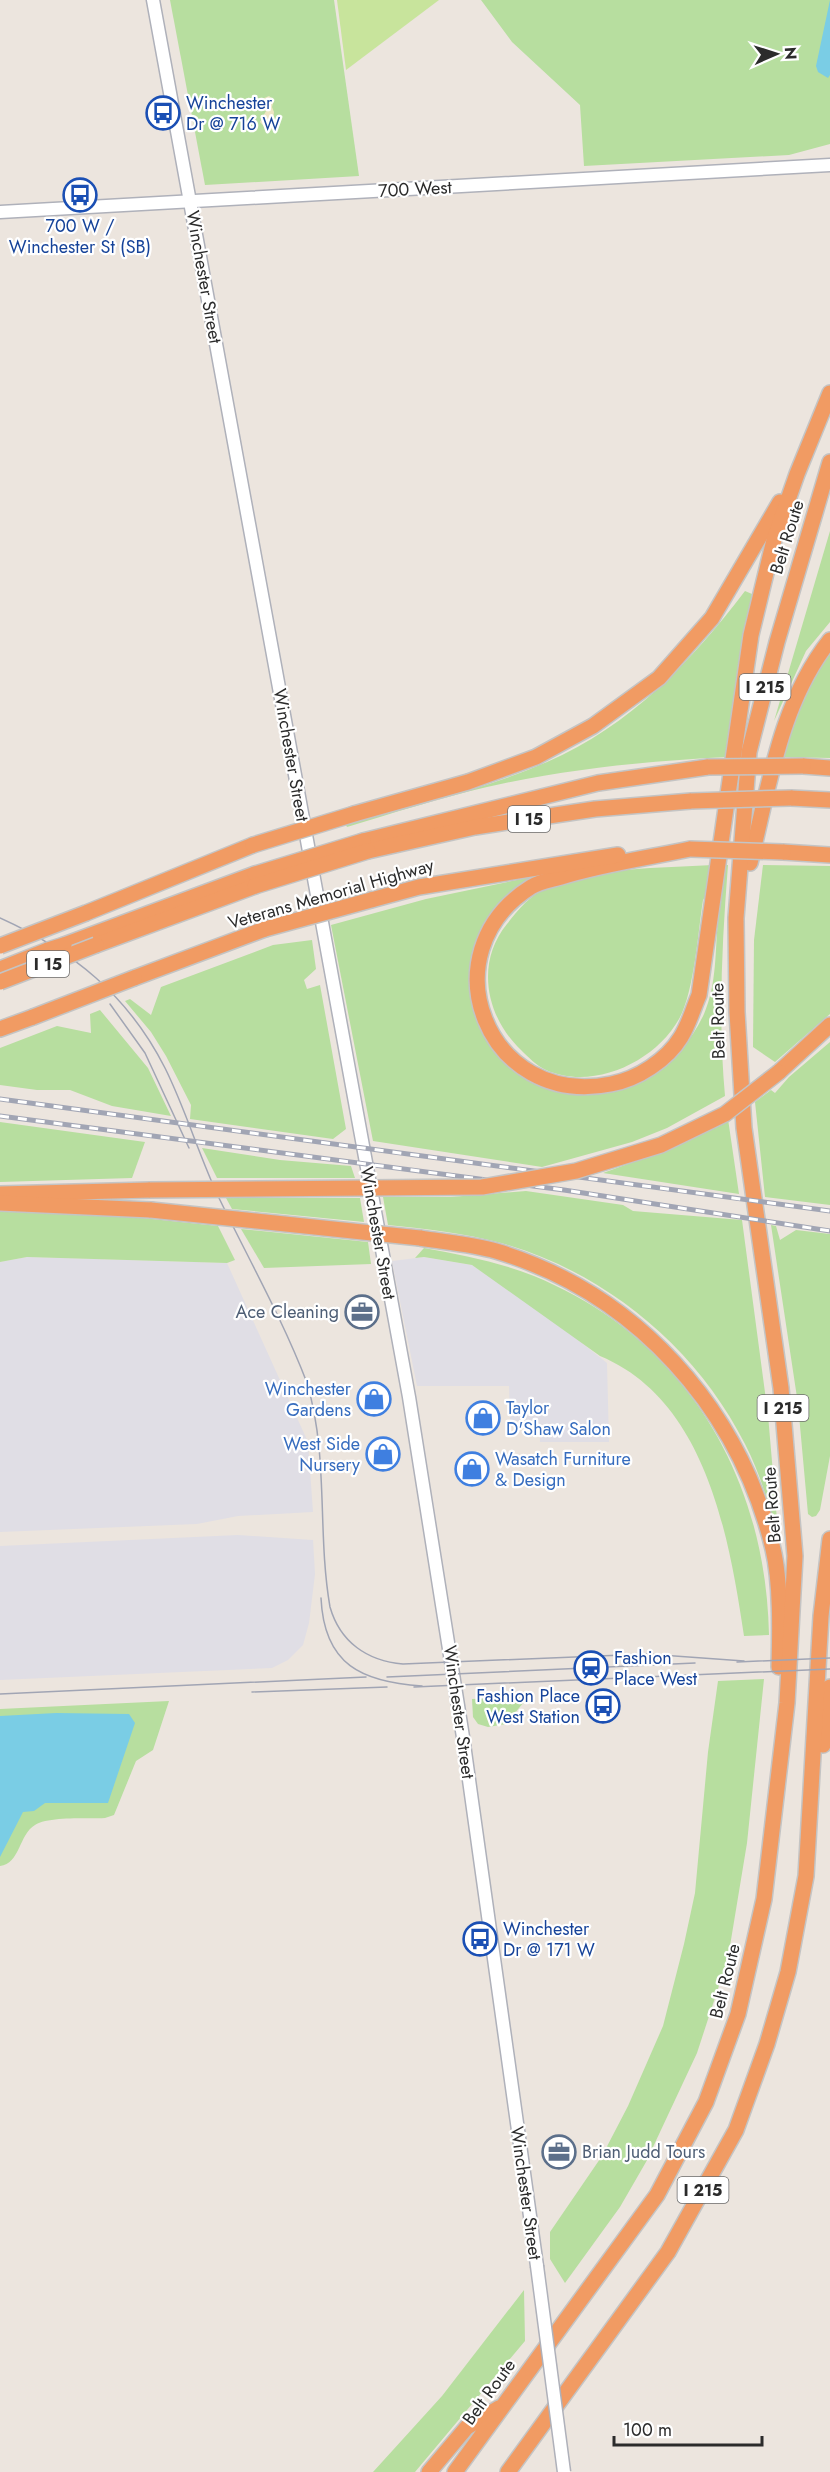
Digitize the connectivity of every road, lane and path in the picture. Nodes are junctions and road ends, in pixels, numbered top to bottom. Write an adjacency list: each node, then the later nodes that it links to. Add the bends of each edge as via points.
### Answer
1 (153, 0): 3 (main road, Winchester Street)
2 (830, 165): 3 (main road, 700 West)
3 (190, 203): 4 (main road, 700 West); 31 (main road, Winchester Street, bridge, via 415,1431 462,1728)
4 (0, 212)
5 (830, 393): 7 (highway)
6 (830, 462): 15 (highway, Belt Route / I 215, via 749,752)
7 (797, 474): 12 (highway, via 774,540 751,635 699,995 681,1038 656,1064 627,1081 600,1086 574,1088 546,1081 504,1054 485,1024 478,991 486,934 502,910 532,886 584,870); 16 (highway, bridge, via 712,618 659,678 593,726 536,757 468,782 253,845)
8 (830, 640): 15 (highway, via 798,692 786,724)
9 (830, 768): 11 (highway, bridge, via 708,767 598,783)
10 (830, 800): 11 (highway, Veterans Memorial Highway / I 15, bridge, via 691,801 595,809)
11 (365, 846): 14 (highway, Veterans Memorial Highway / I 15, bridge)
12 (690, 849): 13 (highway, Veterans Memorial Highway / I 15, bridge); 20 (highway, Veterans Memorial Highway / I 15, bridge, via 591,857 419,887 265,928)
13 (830, 855)
14 (255, 880): 17 (highway, bridge); 18 (highway, Veterans Memorial Highway / I 15, bridge)
15 (736, 918): 25 (highway, Belt Route / I 215, via 744,1128 781,1388 795,1556)
16 (0, 946)
17 (0, 969)
18 (0, 982)
19 (830, 1025): 21 (highway, bridge, via 779,1072 725,1113 671,1140 576,1171 482,1187)
20 (0, 1029)
21 (0, 1194)
22 (0, 1203): 25 (highway, bridge, via 151,1210 420,1238 495,1251 554,1274 612,1305 656,1342 693,1382 729,1437 753,1491 773,1550 780,1629)
23 (830, 1539): 26 (highway, I 215, via 821,1616)
24 (830, 1687): 26 (highway)
25 (777, 1787): 27 (highway, Belt Route / I 215, via 764,1899 738,2014 706,2102 657,2195)
26 (806, 1876): 28 (highway, I 215, via 788,1972 736,2130 668,2252)
27 (505, 2404): 29 (highway, via 467,2427); 30 (highway, Belt Route / I 215)
28 (510, 2469)
29 (429, 2472)
30 (455, 2472)
31 (564, 2472)

